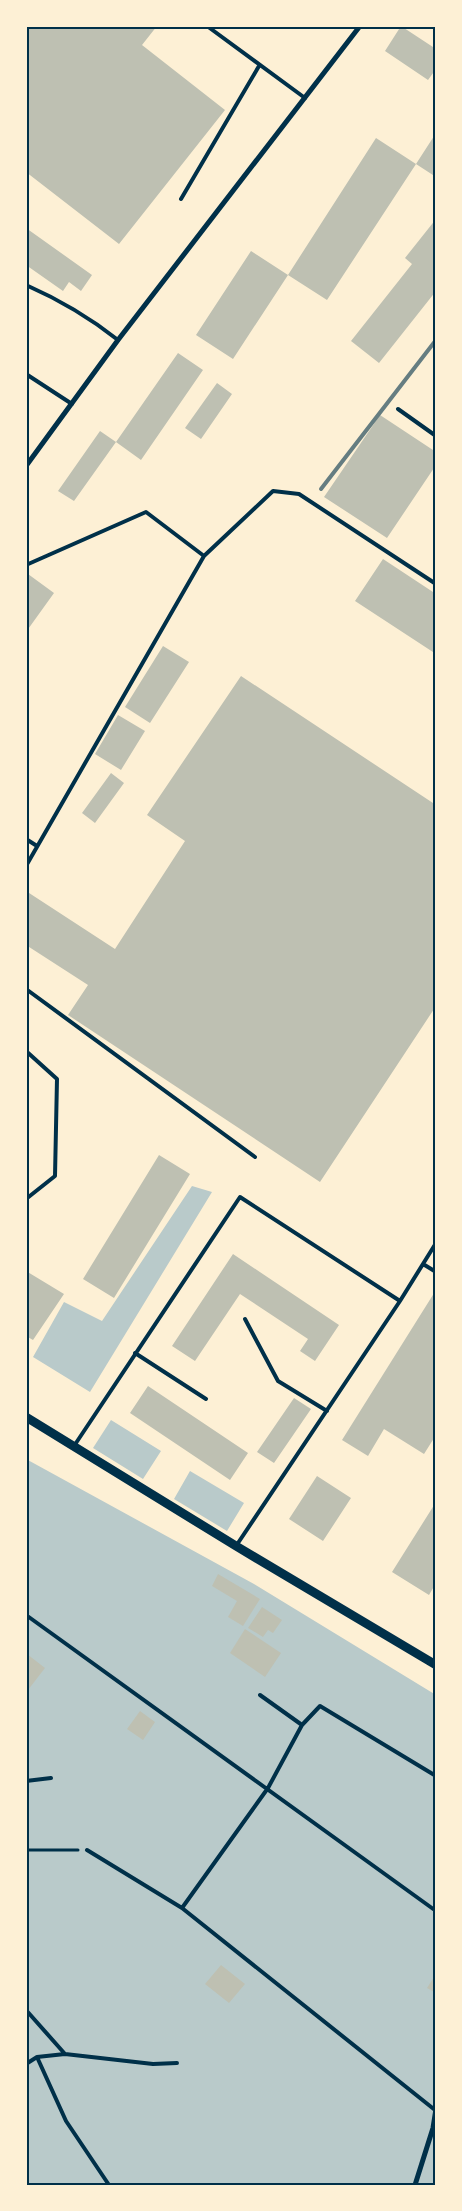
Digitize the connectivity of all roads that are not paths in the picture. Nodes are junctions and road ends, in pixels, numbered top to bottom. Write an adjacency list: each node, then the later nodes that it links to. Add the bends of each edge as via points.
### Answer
1 (207, 26): 3 (lane)
2 (360, 26): 4 (street)
3 (259, 66): 4 (lane); 5 (lane)
4 (305, 98): 7 (street)
5 (182, 199)
6 (26, 285): 7 (lane, via 63,302)
7 (118, 340): 9 (street)
8 (26, 374): 9 (lane)
9 (72, 404): 12 (street)
10 (398, 409): 11 (lane)
11 (436, 436)
12 (26, 466)
13 (204, 556): 14 (lane, via 146,512); 15 (lane, via 273,491 299,494); 17 (lane)
14 (26, 565)
15 (436, 584)
16 (26, 840): 17 (lane)
17 (37, 846): 18 (lane)
18 (26, 866)
19 (26, 988): 21 (lane)
20 (26, 1051): 22 (lane, via 56,1079 55,1176)
21 (255, 1157)
22 (26, 1198)
23 (436, 1243): 24 (lane)
24 (423, 1264): 25 (lane); 26 (lane)
25 (436, 1272)
26 (400, 1301): 28 (lane, via 240,1197); 30 (lane)
27 (245, 1319): 30 (lane, via 278,1381)
28 (135, 1353): 29 (lane); 32 (lane)
29 (206, 1399)
30 (327, 1411): 33 (lane)
31 (26, 1417): 32 (street)
32 (74, 1446): 33 (street)
33 (236, 1546): 35 (street)
34 (26, 1615): 41 (lane)
35 (436, 1665)
36 (260, 1695): 37 (lane)
37 (302, 1726): 38 (lane, via 320,1706); 41 (lane)
38 (436, 1776)
39 (51, 1778): 40 (lane)
40 (26, 1781)
41 (268, 1788): 43 (lane); 44 (lane)
42 (87, 1850): 43 (lane)
43 (182, 1908): 50 (lane)
44 (436, 1911)
45 (26, 2010): 46 (lane)
46 (65, 2054): 47 (lane); 48 (lane, via 153,2064)
47 (37, 2057): 49 (lane); 52 (lane, via 66,2121)
48 (177, 2063)
49 (26, 2064)
50 (436, 2109): 51 (street)
51 (434, 2129): 53 (street)
52 (109, 2185)
53 (415, 2185)

